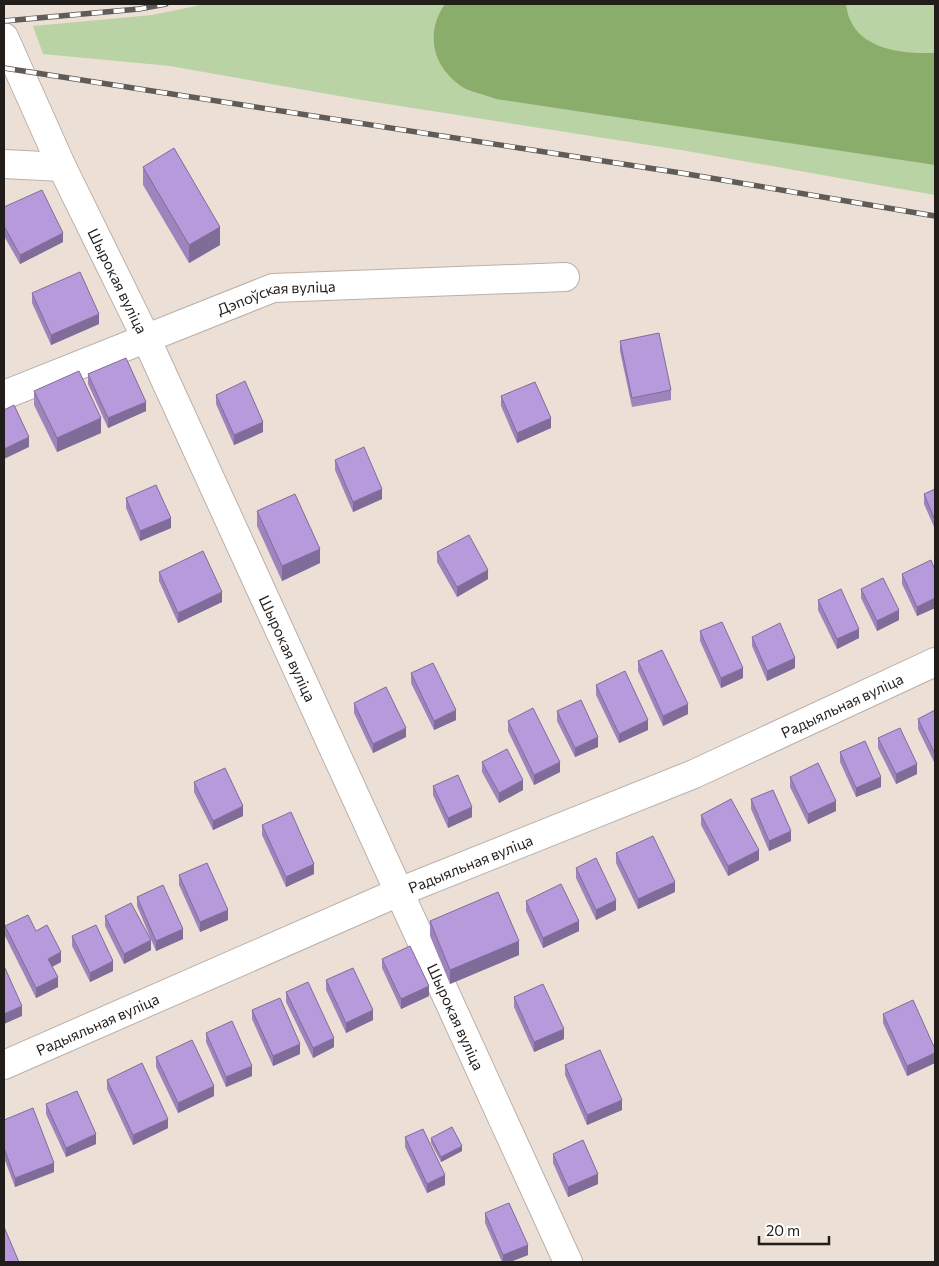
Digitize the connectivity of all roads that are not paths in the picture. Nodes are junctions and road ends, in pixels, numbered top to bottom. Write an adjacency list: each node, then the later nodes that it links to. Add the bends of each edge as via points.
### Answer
1 (4, 36): 3 (street, Шырокая вуліца)
2 (4, 164): 3 (street)
3 (62, 167): 5 (street, Шырокая вуліца)
4 (565, 277): 5 (street, Дэпоўская вуліца, via 273,288)
5 (146, 338): 6 (street, Дэпоўская вуліца); 8 (street, Шырокая вуліца)
6 (4, 395)
7 (935, 662): 8 (street, Радыяльная вуліца, via 694,774)
8 (399, 892): 9 (street, Радыяльная вуліца); 10 (street, Шырокая вуліца)
9 (4, 1065)
10 (568, 1262)

